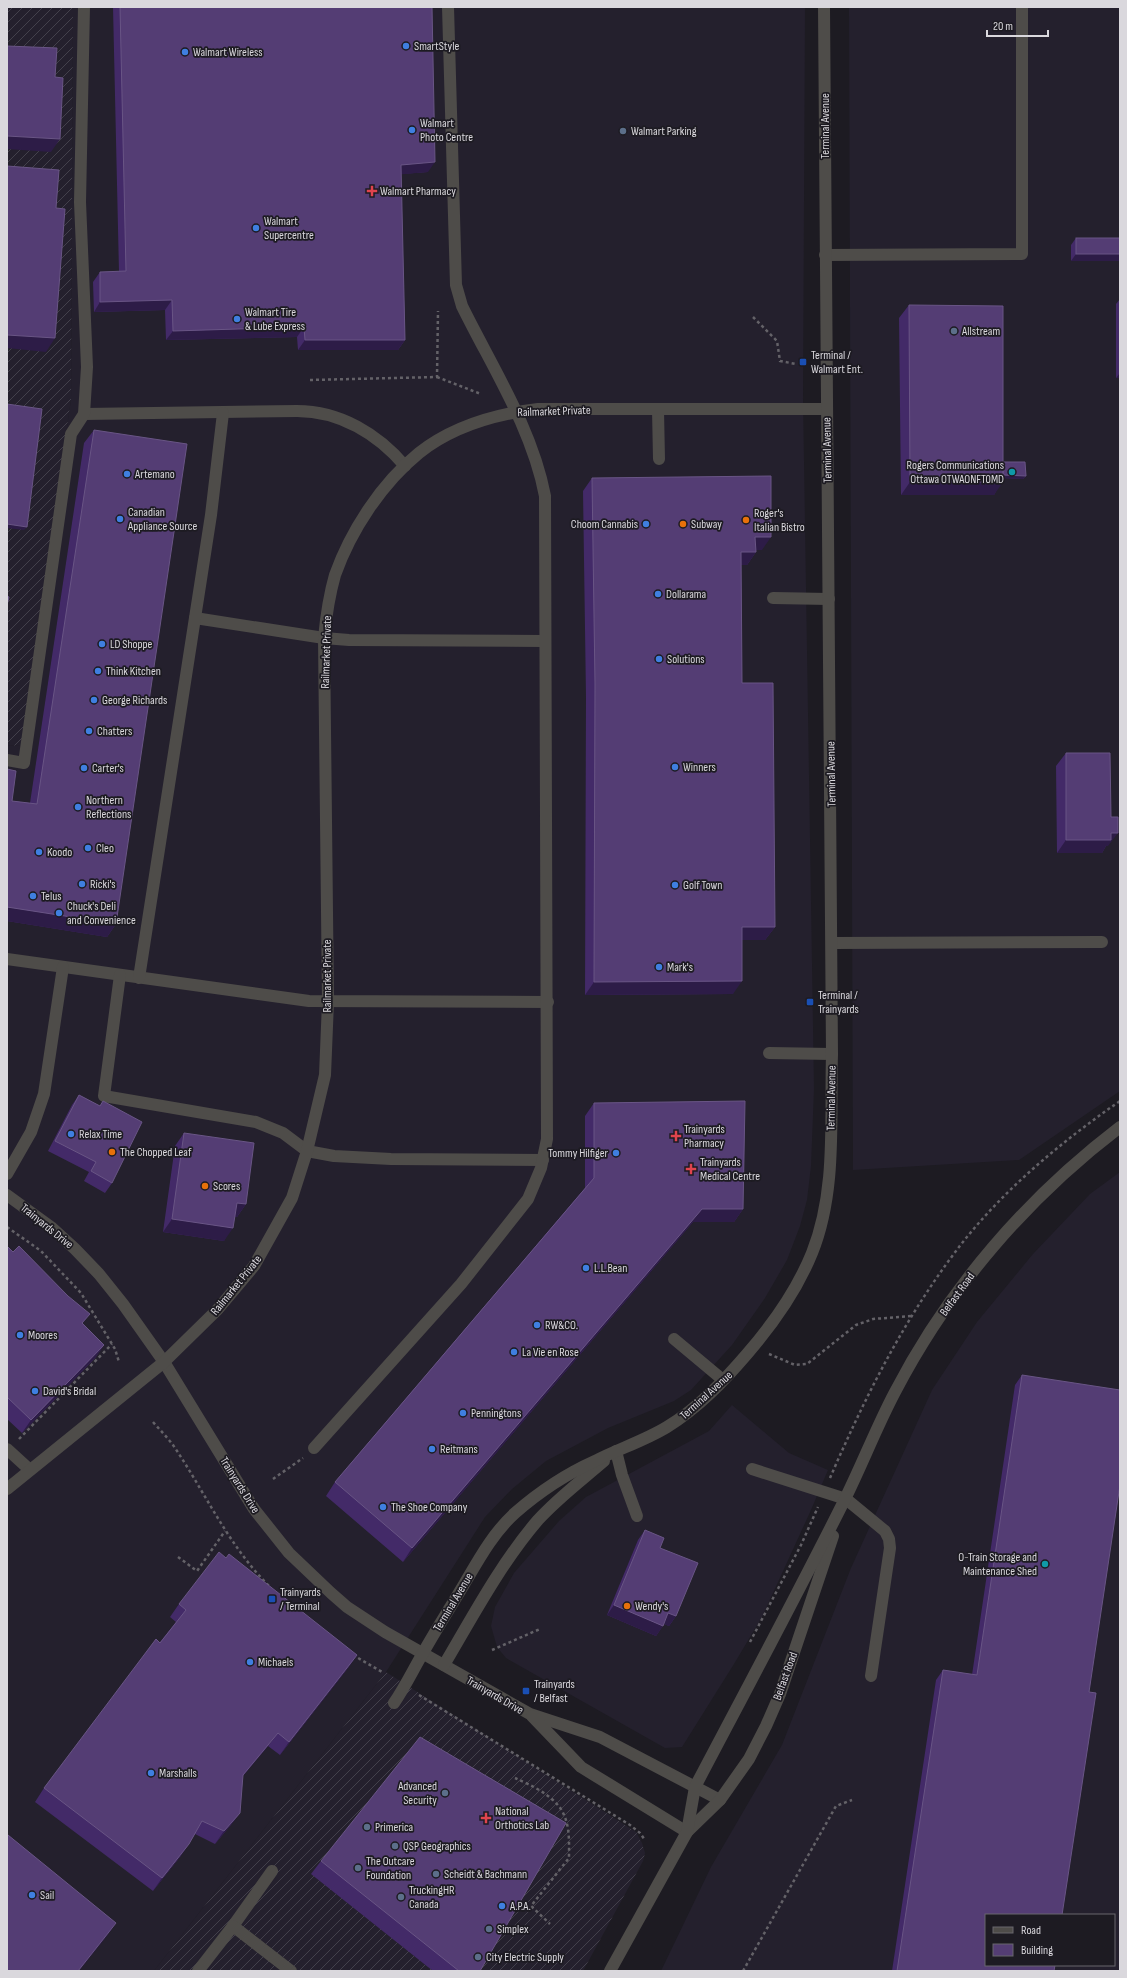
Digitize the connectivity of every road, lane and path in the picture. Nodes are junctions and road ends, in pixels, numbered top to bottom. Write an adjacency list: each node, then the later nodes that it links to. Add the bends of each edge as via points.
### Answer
1 (84, 7): 16 (street, via 80,202 87,367)
2 (448, 7): 14 (street, via 456,285 462,306)
3 (824, 7): 5 (street, Terminal Avenue)
4 (1022, 7): 5 (street, via 1022,254)
5 (825, 255): 12 (street, Terminal Avenue)
6 (438, 311): 9 (path)
7 (753, 318): 8 (path, via 777,341 780,360)
8 (796, 364)
9 (437, 377): 10 (path); 11 (path)
10 (310, 380)
11 (481, 394)
12 (827, 409): 13 (street, Railmarket Private); 20 (street, Terminal Avenue)
13 (658, 410): 14 (street, Railmarket Private, via 538,409); 17 (street)
14 (515, 412): 18 (street, Railmarket Private, via 491,417 450,435 420,453); 23 (street, via 528,439 545,496)
15 (223, 413): 16 (street); 18 (street, via 325,413 364,430 381,442); 21 (street)
16 (84, 414): 24 (street, via 71,434 24,764)
17 (659, 459)
18 (405, 466): 22 (street, Railmarket Private, via 371,506 345,552 329,598)
19 (773, 598): 20 (street)
20 (829, 599): 26 (street, Terminal Avenue)
21 (195, 618): 22 (street); 30 (street)
22 (324, 638): 23 (street); 31 (street, Railmarket Private)
23 (544, 641): 32 (street)
24 (7, 760)
25 (1102, 942): 26 (street)
26 (832, 943): 34 (street, Terminal Avenue)
27 (7, 959): 28 (street)
28 (63, 967): 29 (street); 40 (street, via 44,1094 31,1132)
29 (120, 976): 30 (street); 38 (street, via 104,1096 256,1122 283,1133)
30 (139, 978): 31 (street)
31 (328, 1002): 32 (street); 38 (street, Railmarket Private, via 325,1076)
32 (548, 1002): 39 (street, via 548,1139)
33 (770, 1053): 34 (street)
34 (832, 1054): 45 (street, Terminal Avenue, via 829,1169 826,1202 820,1228 812,1252 788,1299)
35 (1120, 1101): 36 (path)
36 (1113, 1106)
37 (1120, 1127): 59 (street, Belfast Road, via 1089,1151 1023,1213 967,1280 920,1348 896,1391)
38 (308, 1151): 39 (street, via 334,1156 390,1159); 48 (street, Railmarket Private, via 292,1198 254,1266 218,1309)
39 (543, 1160): 53 (street, via 528,1199 498,1239)
40 (7, 1174)
41 (7, 1195): 48 (street, Trainyards Drive, via 76,1249 123,1304)
42 (7, 1227): 46 (path, via 41,1251 74,1284)
43 (912, 1316): 45 (path, via 873,1319 856,1325 813,1361 801,1365 786,1363 769,1354)
44 (674, 1339): 49 (street)
45 (758, 1342): 49 (street, Terminal Avenue)
46 (112, 1344): 47 (path); 51 (path, via 24,1436)
47 (119, 1362)
48 (164, 1362): 56 (street, Railmarket Private); 67 (street, Trainyards Drive, via 245,1496 289,1553 347,1607)
49 (723, 1380): 54 (street, Terminal Avenue, via 685,1416)
50 (153, 1422): 61 (path, via 174,1447)
51 (17, 1440)
52 (7, 1448): 56 (street)
53 (314, 1448): 57 (path, via 295,1466)
54 (616, 1451): 60 (street); 67 (street, Terminal Avenue, via 550,1486 513,1515 480,1557); 68 (street, Terminal Avenue, via 555,1504 527,1533)
55 (752, 1469): 59 (street)
56 (30, 1470): 58 (street, Railmarket Private)
57 (273, 1479)
58 (7, 1489)
59 (846, 1498): 70 (street, via 885,1531 889,1539 889,1560); 75 (street, Belfast Road); 76 (street, Belfast Road, via 780,1694 749,1759)
60 (637, 1516)
61 (225, 1531): 62 (path, via 198,1571); 63 (path, via 250,1565)
62 (178, 1557)
63 (273, 1589)
64 (540, 1629): 65 (path)
65 (492, 1650)
66 (347, 1652): 69 (path)
67 (422, 1653): 68 (street, Trainyards Drive); 72 (street, Terminal Avenue)
68 (444, 1665): 73 (street, Trainyards Drive)
69 (382, 1672)
70 (871, 1676)
71 (420, 1695): 79 (path, via 630,1825)
72 (394, 1703)
73 (530, 1714): 75 (street, Trainyards Drive, via 600,1737); 78 (street, Trainyards Drive, via 581,1767)
74 (515, 1778): 81 (path, via 552,1799 564,1815 569,1834 569,1858 531,1906)
75 (695, 1787): 76 (street, Trainyards Drive); 78 (street, Belfast Road)
76 (720, 1800): 78 (street, Belfast Road)
77 (852, 1800): 86 (path, via 836,1806)
78 (687, 1832): 85 (street, Belfast Road)
79 (645, 1840)
80 (272, 1871): 82 (street)
81 (550, 1924)
82 (233, 1926): 83 (street); 84 (street)
83 (198, 1971)
84 (291, 1971)
85 (610, 1971)
86 (743, 1971)

